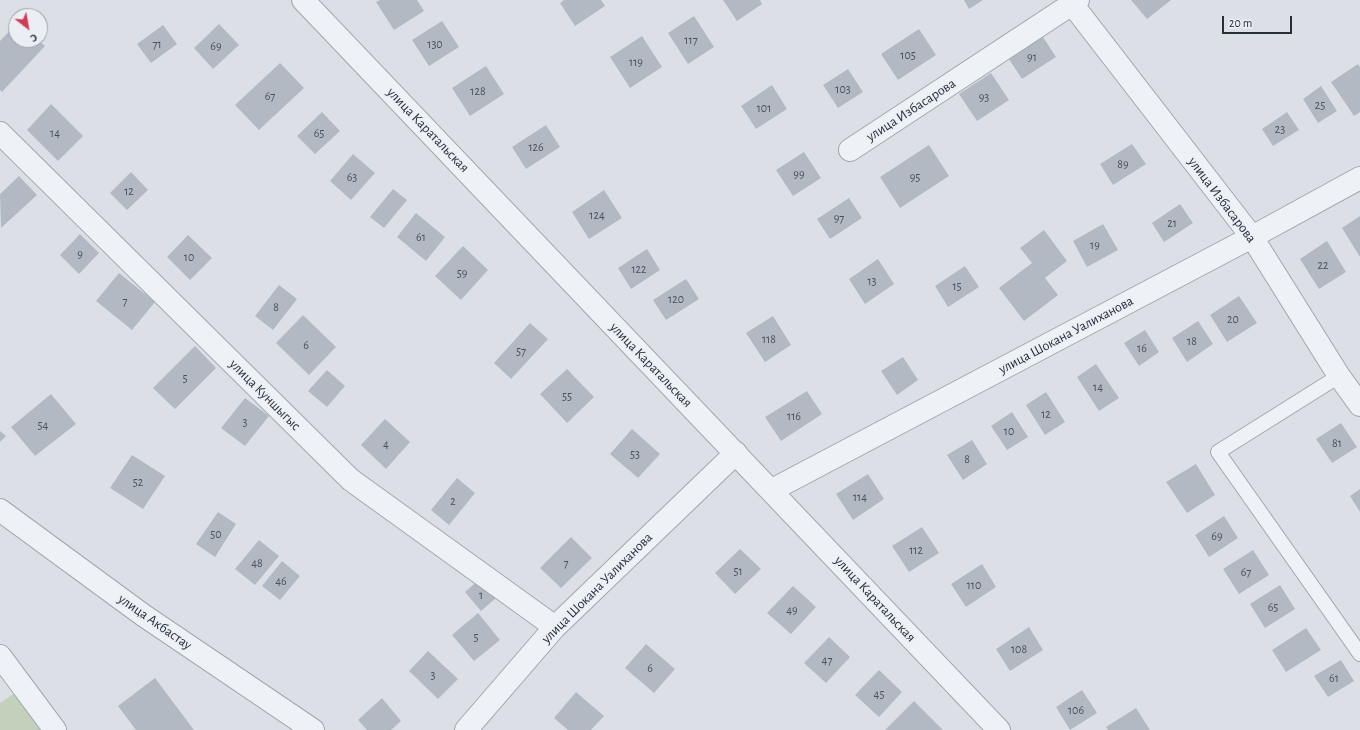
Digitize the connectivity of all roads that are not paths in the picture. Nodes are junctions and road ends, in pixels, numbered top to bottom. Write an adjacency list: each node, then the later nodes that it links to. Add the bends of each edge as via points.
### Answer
1 (303, 0): 9 (street, улица Каратальская)
2 (1073, 1): 4 (street, улица Избасарова); 6 (street, улица Избасарова)
3 (0, 133): 12 (street, улица Куншыгыс, via 351,480)
4 (850, 150)
5 (1360, 178): 6 (street, улица Шокана Уалиханова)
6 (1252, 237): 7 (street, улица Избасарова); 10 (street, улица Шокана Уалиханова)
7 (1338, 376): 8 (street, улица Избасарова); 13 (lane, via 1218,452)
8 (1360, 405)
9 (736, 453): 10 (street, улица Каратальская); 12 (street, улица Шокана Уалиханова)
10 (772, 490): 18 (street, улица Каратальская)
11 (0, 510): 16 (street, улица Акбастау, via 143,615)
12 (555, 627): 17 (street, улица Шокана Уалиханова)
13 (1360, 654)
14 (0, 656): 15 (street)
15 (55, 730)
16 (313, 730)
17 (466, 730)
18 (999, 730)

